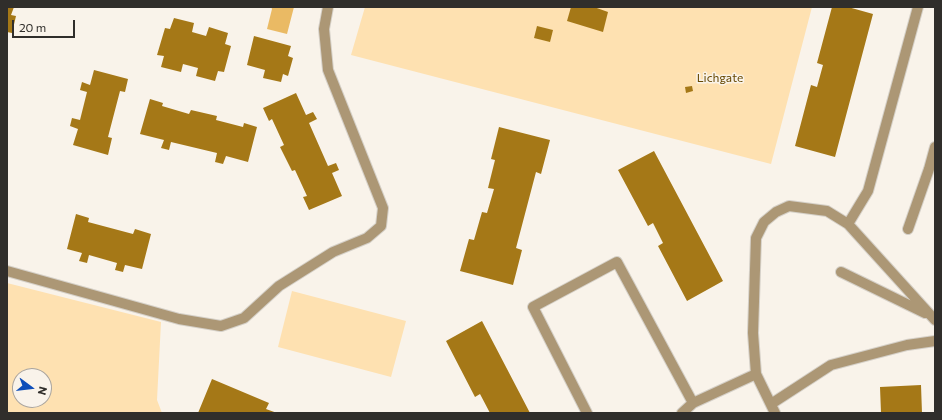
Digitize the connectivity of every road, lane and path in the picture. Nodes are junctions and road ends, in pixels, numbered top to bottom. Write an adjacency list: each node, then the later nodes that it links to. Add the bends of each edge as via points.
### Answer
1 (328, 7): 6 (lane, via 324,29 328,70 383,208 381,226 367,238 333,252 279,286 244,318 221,326 179,319)
2 (918, 7): 4 (lane, via 868,191)
3 (935, 147): 5 (lane)
4 (848, 224): 8 (lane); 10 (lane, via 827,210 789,206 764,222 756,238 753,333)
5 (908, 229)
6 (7, 271)
7 (840, 272): 8 (lane)
8 (933, 317)
9 (935, 341): 12 (lane, via 907,345 831,365)
10 (756, 374): 11 (lane); 12 (lane)
11 (694, 403): 13 (lane, via 617,262 533,307); 14 (lane)
12 (773, 408)
13 (587, 413)
14 (682, 413)

